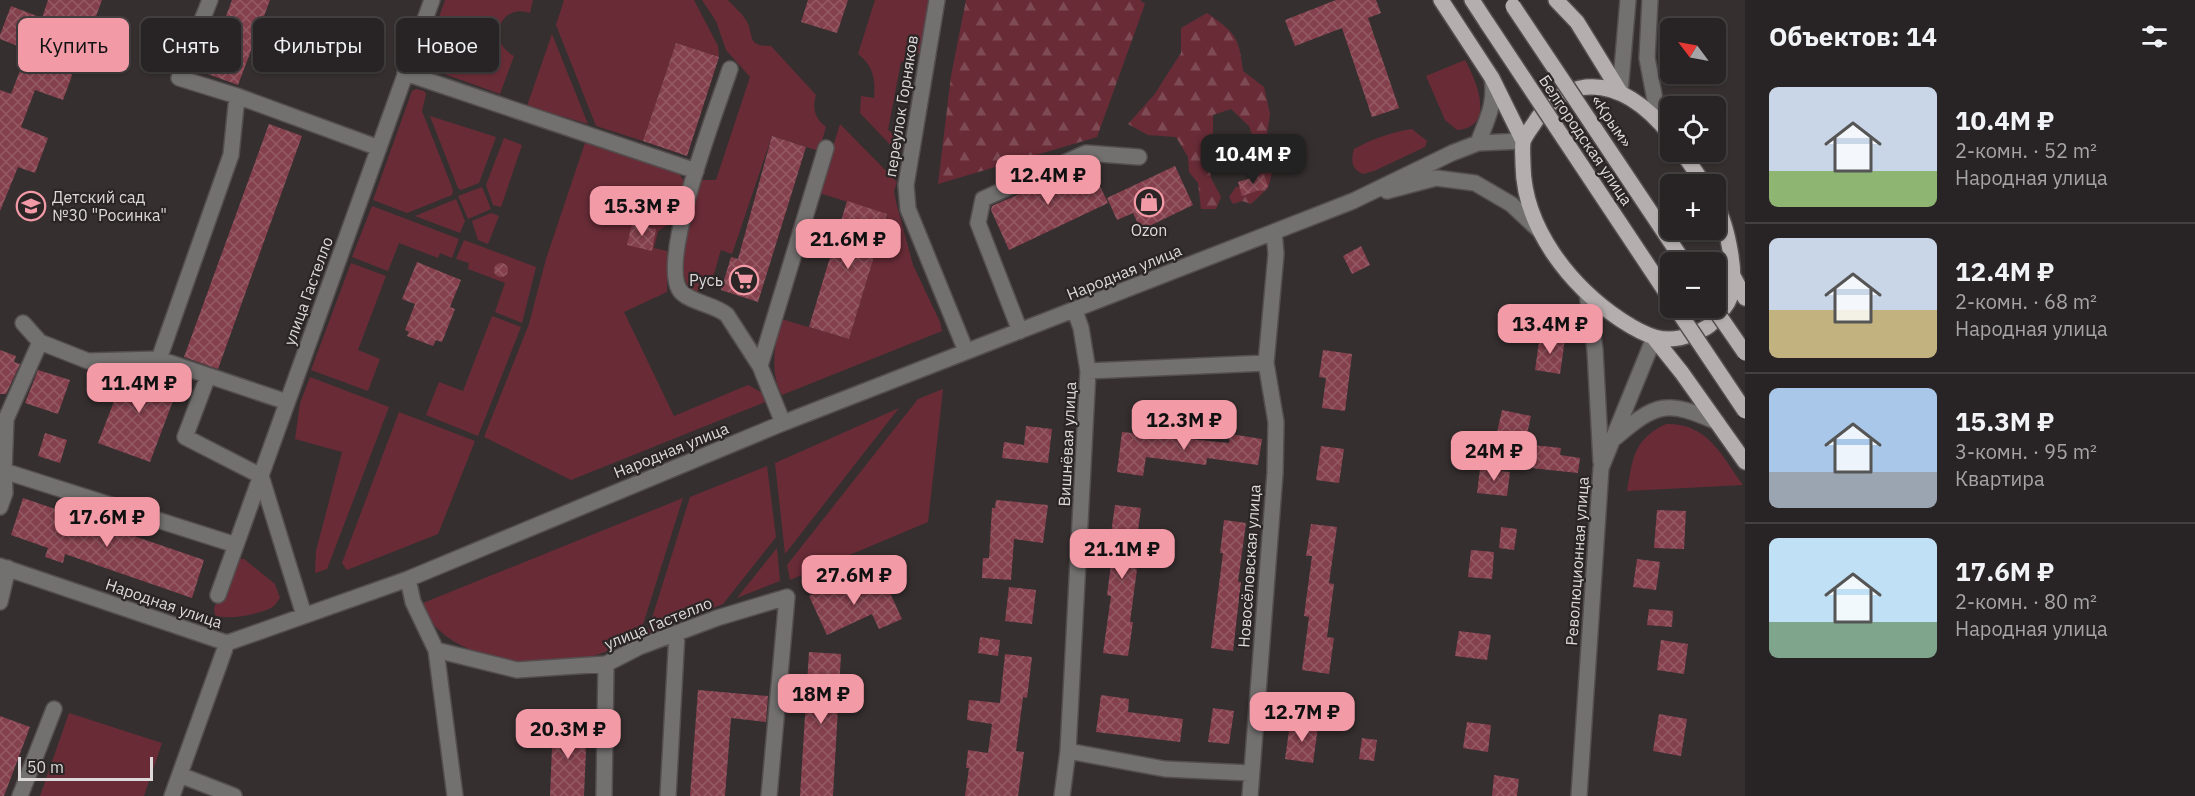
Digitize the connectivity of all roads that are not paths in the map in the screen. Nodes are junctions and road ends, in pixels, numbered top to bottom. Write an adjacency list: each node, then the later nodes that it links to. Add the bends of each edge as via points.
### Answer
1 (210, 0): 14 (street, via 179,78)
2 (937, 0): 39 (street, переулок Горняков, via 906,185 908,209)
3 (1442, 0): 12 (main road)
4 (1472, 0): 29 (main road, Белгородская улица, bridge)
5 (1556, 0): 13 (main road, «Крым», via 1577,21)
6 (1628, 0): 13 (street)
7 (1650, 0): 15 (street, via 1647,58)
8 (426, 1): 11 (street, улица Гастелло)
9 (1511, 3): 27 (main road, «Крым», bridge)
10 (730, 69): 22 (street)
11 (405, 73): 19 (street, улица Гастелло); 22 (street)
12 (1492, 78): 17 (main road); 18 (street, via 1492,107)
13 (1620, 92): 16 (main road); 17 (main road, via 1595,86 1568,91 1543,110)
14 (237, 96): 19 (street); 41 (street, via 231,155)
15 (1660, 112)
16 (1660, 125)
17 (1523, 141): 18 (street); 26 (main road, via 1523,175)
18 (1478, 144): 23 (street)
19 (379, 147): 46 (street, улица Гастелло)
20 (826, 148): 43 (street)
21 (1139, 157): 36 (street, via 1086,153 983,199 978,223)
22 (696, 171): 43 (street, via 677,241 675,266 679,289 727,315)
23 (1353, 201): 25 (street, Народная улица); 26 (street, via 1436,178 1475,183 1510,204)
24 (1726, 230): 28 (main road)
25 (1274, 232): 32 (street, Народная улица); 42 (street, Новосёловская улица)
26 (1540, 232): 30 (main road, via 1561,265)
27 (1677, 252)
28 (1732, 274): 31 (main road); 37 (main road, via 1730,300 1709,326 1683,338)
29 (1660, 283)
30 (1587, 293): 37 (main road, via 1606,310); 53 (street, via 1595,350)
31 (1745, 298)
32 (1075, 311): 36 (street, Народная улица); 44 (street, Вишнёвая улица)
33 (1683, 318): 47 (main road, bridge)
34 (1721, 318): 40 (main road, bridge)
35 (23, 323): 38 (street)
36 (1020, 331): 39 (street, Народная улица)
37 (1654, 338): 49 (main road); 51 (street, Революционная улица)
38 (40, 342): 41 (street, via 88,361); 48 (street)
39 (966, 351): 50 (street, Народная улица)
40 (1745, 353)
41 (159, 359): 45 (street)
42 (1266, 363): 44 (street); 69 (street, Новосёловская улица, via 1276,422 1275,472)
43 (760, 366): 50 (street)
44 (1088, 371): 68 (street, Вишнёвая улица)
45 (207, 376): 46 (street); 55 (street, via 185,437)
46 (287, 402): 55 (street, улица Гастелло)
47 (1745, 411)
48 (3, 418): 54 (street)
49 (1717, 422): 51 (street, via 1674,406 1634,421); 52 (main road)
50 (783, 423): 59 (street, Народная улица)
51 (1613, 440): 53 (street, Революционная улица)
52 (1745, 462)
53 (1601, 468): 80 (street, Революционная улица)
54 (2, 470): 56 (street, via 5,493); 57 (street)
55 (261, 476): 57 (street, улица Гастелло); 62 (street)
56 (0, 507)
57 (236, 545): 60 (street, улица Гастелло)
58 (4, 567): 61 (street); 64 (street, Народная улица)
59 (408, 579): 62 (street, Народная улица); 65 (street, via 413,602)
60 (218, 595)
61 (0, 602)
62 (304, 615): 64 (street, Народная улица)
63 (677, 633): 66 (street, улица Гастелло); 76 (street); 77 (street, улица Гастелло, via 787,597)
64 (227, 643): 70 (street)
65 (436, 650): 66 (street, улица Гастелло, via 517,670); 74 (street)
66 (606, 664): 75 (street)
67 (54, 709): 71 (street)
68 (1068, 751): 69 (street, via 1165,769); 78 (street, Вишнёвая улица)
69 (1251, 773): 79 (street, Новосёловская улица)
70 (180, 775): 72 (street); 73 (street)
71 (20, 796)
72 (172, 796)
73 (234, 796)
74 (455, 796)
75 (604, 796)
76 (668, 796)
77 (769, 796)
78 (1062, 796)
79 (1250, 796)
80 (1579, 796)

